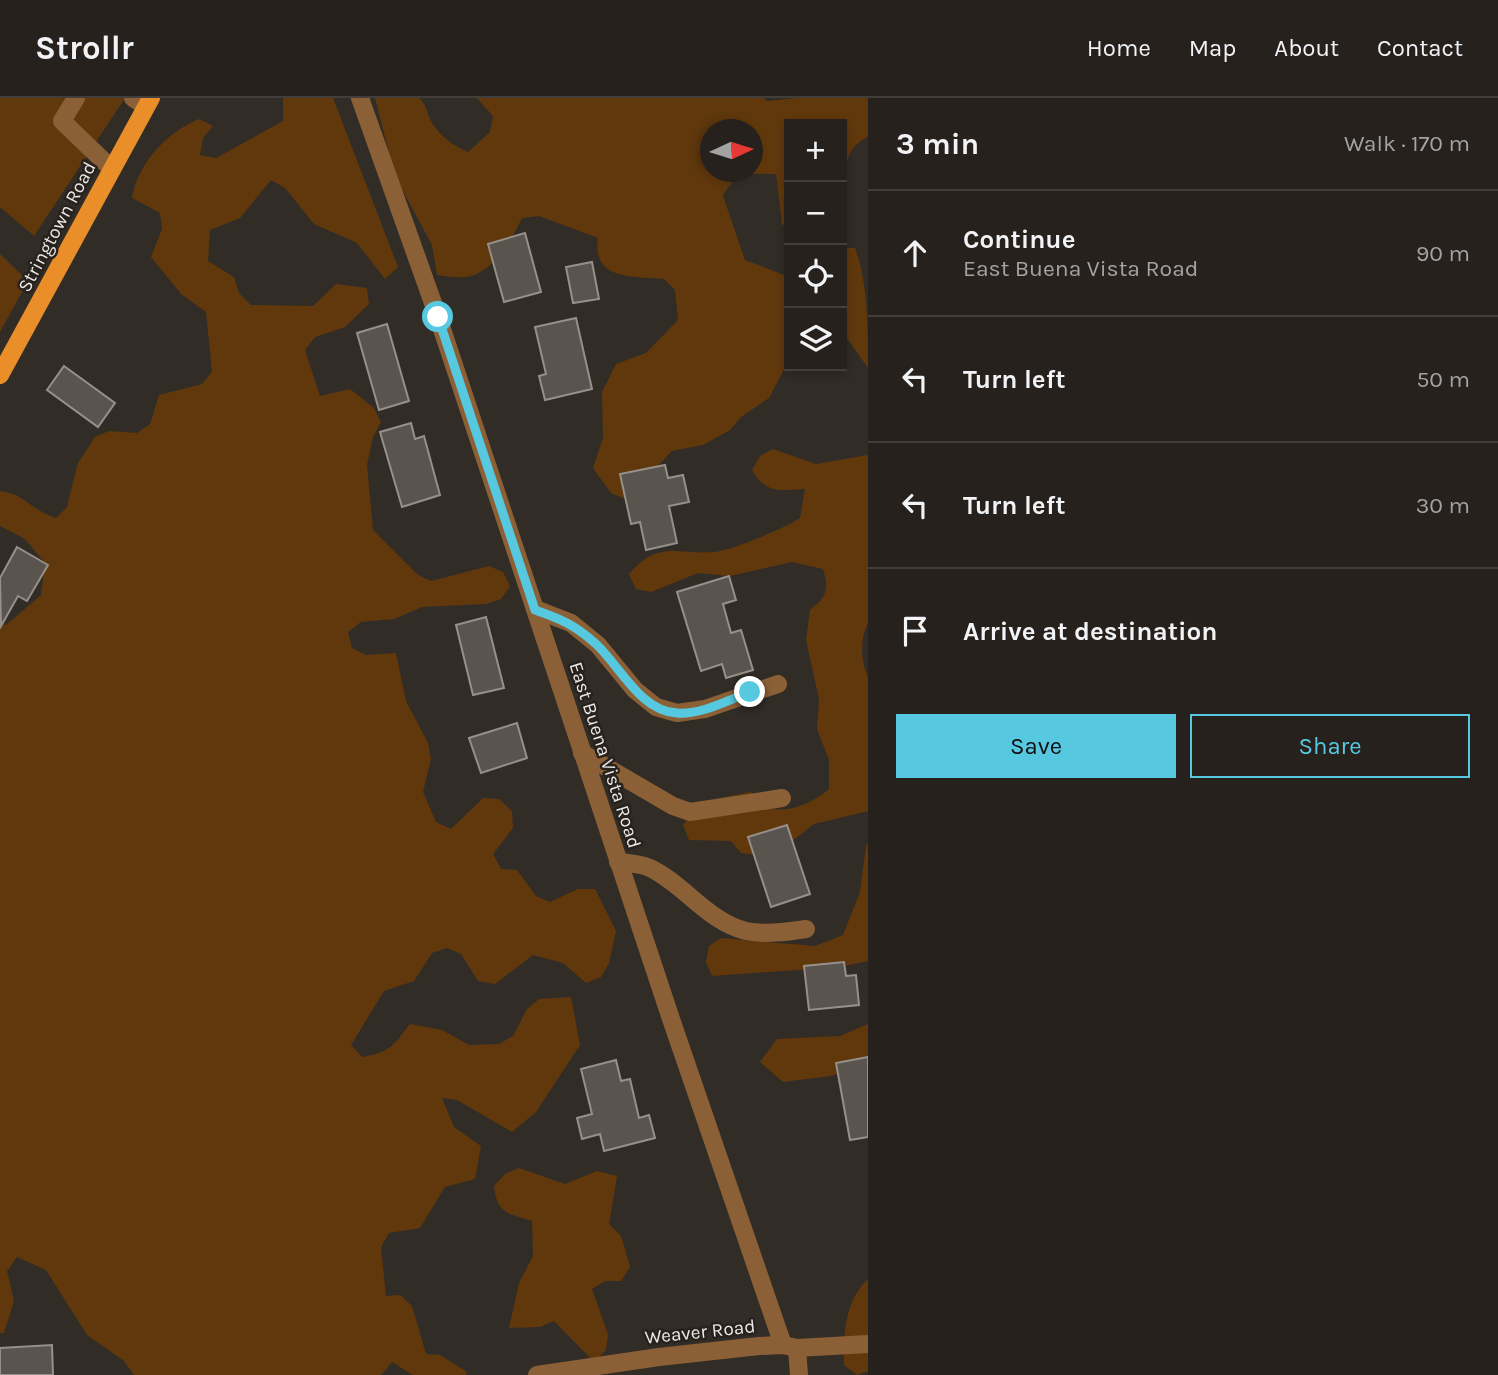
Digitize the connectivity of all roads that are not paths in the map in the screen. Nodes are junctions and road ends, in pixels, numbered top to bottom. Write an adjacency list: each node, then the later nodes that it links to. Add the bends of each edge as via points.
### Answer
1 (76, 98): 4 (street, via 62,121)
2 (360, 98): 6 (street, East Buena Vista Road)
3 (144, 101): 4 (main road, Stringtown Road)
4 (112, 169): 5 (main road, Stringtown Road)
5 (0, 375)
6 (535, 610): 7 (street, via 571,623 656,707 677,713 705,709); 8 (street, East Buena Vista Road)
7 (778, 684)
8 (582, 753): 9 (street, via 690,812); 10 (street, East Buena Vista Road)
9 (782, 798)
10 (618, 862): 11 (street, via 648,867 719,918 745,930 782,933); 13 (street, East Buena Vista Road)
11 (806, 929)
12 (868, 1344): 13 (street, Weaver Road)
13 (790, 1347): 14 (street, Weaver Road, via 659,1357); 15 (street, East Buena Vista Road)
14 (537, 1375)
15 (799, 1375)

